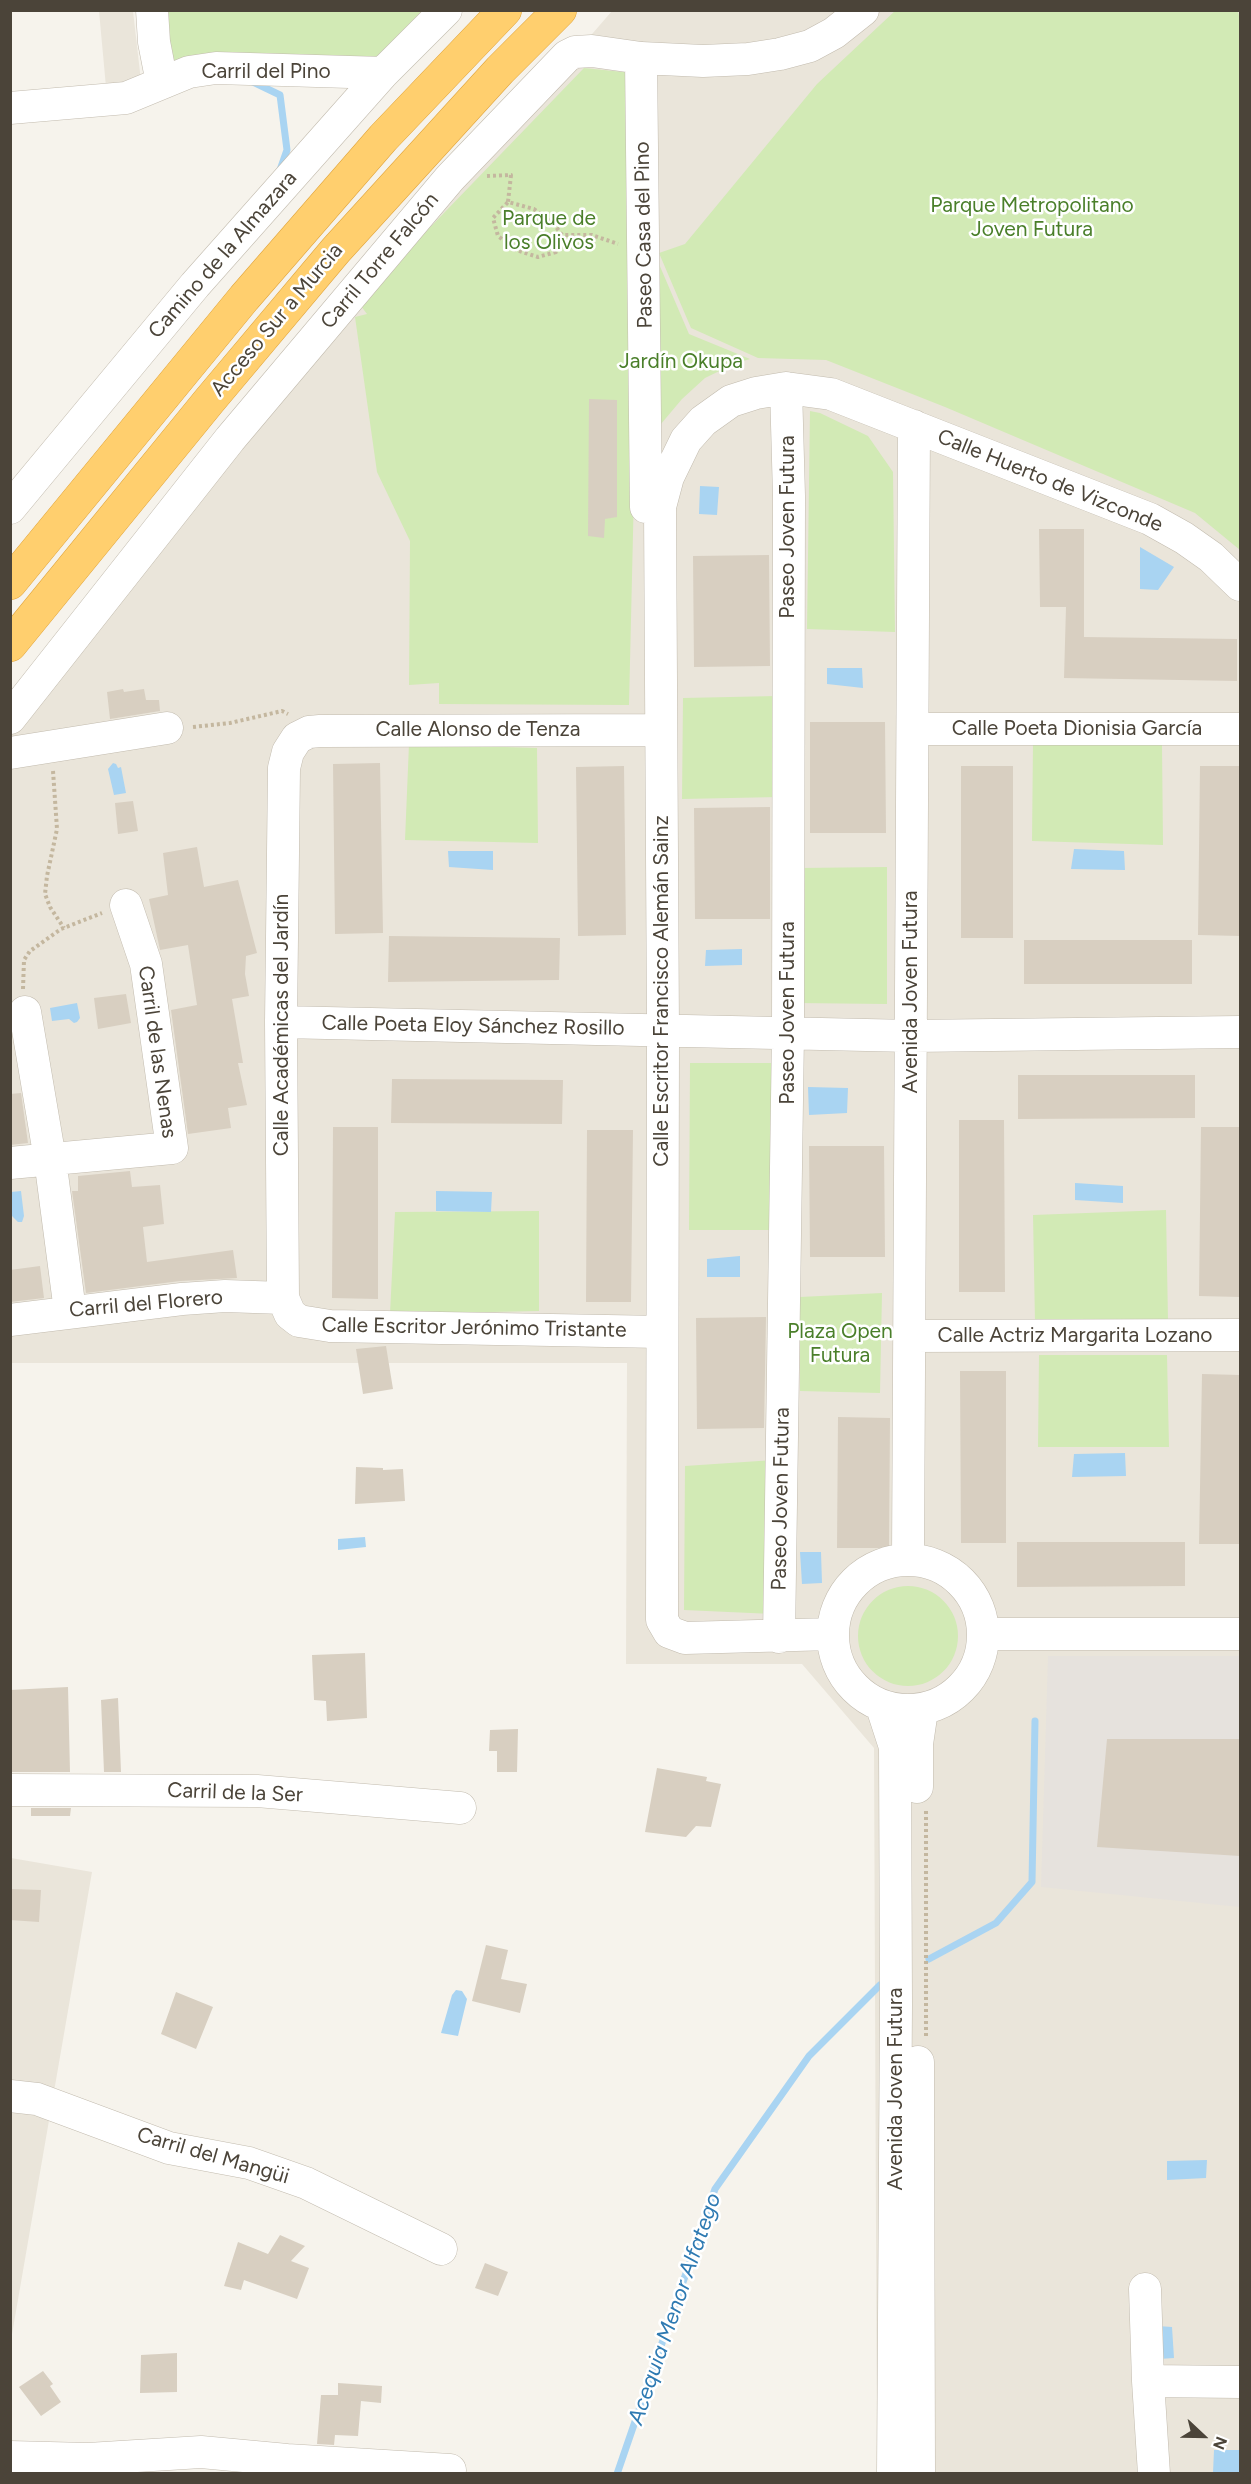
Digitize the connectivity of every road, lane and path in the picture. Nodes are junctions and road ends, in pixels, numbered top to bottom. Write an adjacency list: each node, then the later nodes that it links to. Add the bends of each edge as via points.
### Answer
1 (152, 10): 8 (street)
2 (446, 10): 7 (street, Camino de la Almazara)
3 (505, 10): 18 (highway, Acceso Sur a Murcia, via 383,138 244,298)
4 (560, 10): 20 (highway, Acceso Sur a Murcia, via 336,250)
5 (863, 10): 6 (street, Carril Torre Falcón, via 810,46 780,54 703,61)
6 (641, 58): 10 (street, Carril Torre Falcón, via 592,51 567,56); 13 (street, Paseo Casa del Pino)
7 (383, 73): 8 (street, Carril del Pino, via 216,68 189,72); 17 (street, Camino de la Almazara, via 195,285)
8 (162, 83): 9 (street, Carril del Pino, via 126,98)
9 (10, 108)
10 (450, 178): 11 (path, via 511,175); 21 (street, Carril Torre Falcón, via 230,439)
11 (508, 202): 12 (path, via 534,209); 12 (path, via 493,218 498,236 516,250 538,257 556,252)
12 (562, 235): 13 (path, via 592,235 626,247)
13 (644, 262): 16 (street, Paseo Casa del Pino, via 646,507)
14 (786, 388): 15 (street, Calle Escritor Francisco Alemán Sainz, via 831,394); 16 (street, Calle Escritor Francisco Alemán Sainz, via 731,401 703,421 675,459); 35 (street, Paseo Joven Futura)
15 (914, 426): 19 (street, Calle Huerto de Vizconde, via 1150,519 1184,537); 23 (street, Avenida Joven Futura)
16 (660, 507): 25 (street, Calle Escritor Francisco Alemán Sainz)
17 (10, 508)
18 (10, 583)
19 (1240, 585)
20 (10, 645)
21 (10, 718)
22 (167, 728): 26 (path, via 230,723 282,711 290,716); 27 (street)
23 (913, 729): 24 (street, Calle Poeta Dionisia García); 36 (street, Avenida Joven Futura)
24 (1240, 729)
25 (661, 730): 26 (street, Calle Alonso de Tenza, via 320,730); 33 (street, Calle Escritor Francisco Alemán Sainz)
26 (299, 736): 32 (street, Calle Académicas del Jardín, via 288,752 284,768)
27 (52, 747): 28 (street); 30 (path, via 57,829 45,894)
28 (10, 753)
29 (126, 905): 30 (path); 37 (street, Carril de las Nenas, via 146,964 172,1148)
30 (64, 928): 31 (path, via 41,941 24,960)
31 (25, 1012): 37 (street)
32 (281, 1022): 33 (street, Calle Poeta Eloy Sánchez Rosillo); 39 (street, Calle Académicas del Jardín)
33 (663, 1030): 35 (street, Calle Poeta Eloy Sánchez Rosillo); 42 (street, Calle Escritor Francisco Alemán Sainz)
34 (1240, 1032): 36 (street, Calle Poeta Eloy Sánchez Rosillo)
35 (788, 1033): 36 (street, Calle Poeta Eloy Sánchez Rosillo); 49 (street, Paseo Joven Futura)
36 (911, 1036): 44 (street, Avenida Joven Futura)
37 (50, 1159): 38 (street, Carril de las Nenas); 40 (street)
38 (10, 1163)
39 (286, 1306): 40 (street, Carril del Florero, via 225,1296); 42 (street, Calle Escritor Jerónimo Tristante, via 306,1323 330,1326)
40 (70, 1311): 41 (street, Carril del Florero)
41 (10, 1320)
42 (662, 1332): 49 (street, Calle Escritor Francisco Alemán Sainz, via 662,1620 669,1632 685,1638)
43 (1240, 1335): 44 (street, Calle Actriz Margarita Lozano)
44 (909, 1336): 45 (street, Avenida Joven Futura)
45 (908, 1559): 46 (street, via 879,1565 855,1581 838,1605); 47 (street, via 931,1563 952,1574 969,1590 980,1611)
46 (832, 1634): 49 (street, Calle Escritor Francisco Alemán Sainz); 50 (street, via 837,1665 855,1690)
47 (984, 1634): 48 (street); 51 (street, via 978,1663 962,1688 944,1702)
48 (1240, 1634)
49 (779, 1637)
50 (882, 1707): 51 (street, via 902,1712); 61 (street, Avenida Joven Futura, via 895,1746)
51 (922, 1710): 62 (street, Avenida Joven Futura, via 917,1744)
52 (10, 1790): 53 (street, Carril de la Ser, via 257,1791)
53 (460, 1808)
54 (10, 2096): 55 (street, Carril del Mangüi, via 37,2099 169,2148 249,2163 306,2182)
55 (441, 2249)
56 (1146, 2289): 57 (street)
57 (1148, 2381): 58 (street); 63 (street)
58 (1240, 2382)
59 (10, 2457): 60 (street, via 88,2459 201,2452)
60 (450, 2470)
61 (893, 2474)
62 (919, 2474)
63 (1154, 2474)

